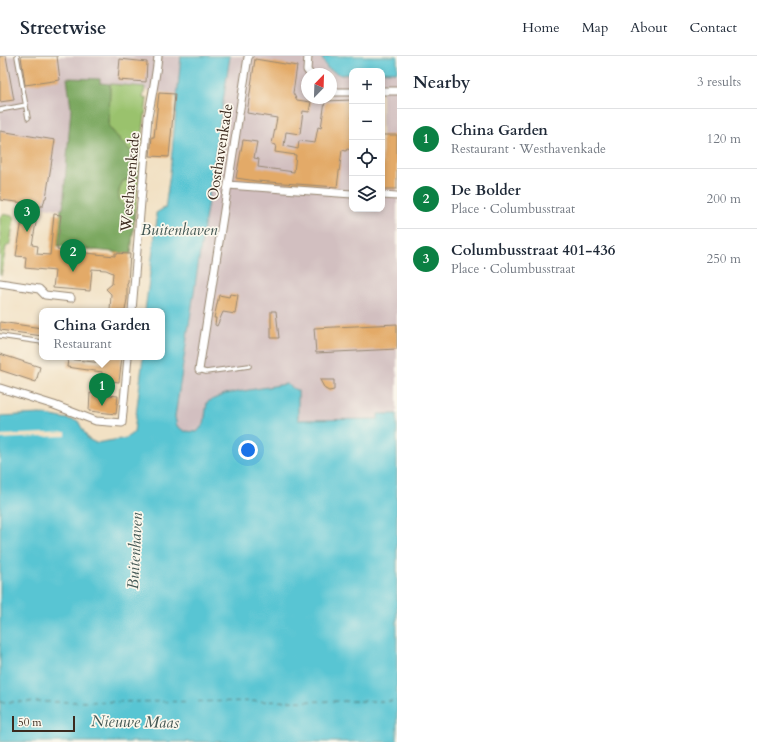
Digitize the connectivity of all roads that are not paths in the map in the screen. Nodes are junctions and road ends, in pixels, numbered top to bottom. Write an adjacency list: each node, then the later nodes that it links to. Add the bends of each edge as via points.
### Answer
1 (17, 56): 10 (lane)
2 (158, 56): 19 (street, Westhavenkade, via 148,117)
3 (249, 56): 13 (street, Oosthavenkade)
4 (308, 56): 5 (street)
5 (307, 68)
6 (385, 91): 7 (street)
7 (397, 91)
8 (337, 92): 9 (street)
9 (349, 92)
10 (26, 105): 11 (lane); 12 (lane)
11 (0, 110)
12 (28, 118)
13 (228, 185): 14 (street); 24 (street, Oosthavenkade)
14 (349, 194)
15 (385, 195): 16 (street)
16 (397, 196)
17 (0, 283): 18 (street, via 39,289 45,295)
18 (72, 298)
19 (132, 308)
20 (0, 336): 21 (lane)
21 (39, 342)
22 (128, 360): 25 (street, via 122,422 96,421)
23 (249, 366): 24 (lane, via 206,372)
24 (199, 370)
25 (0, 388)

